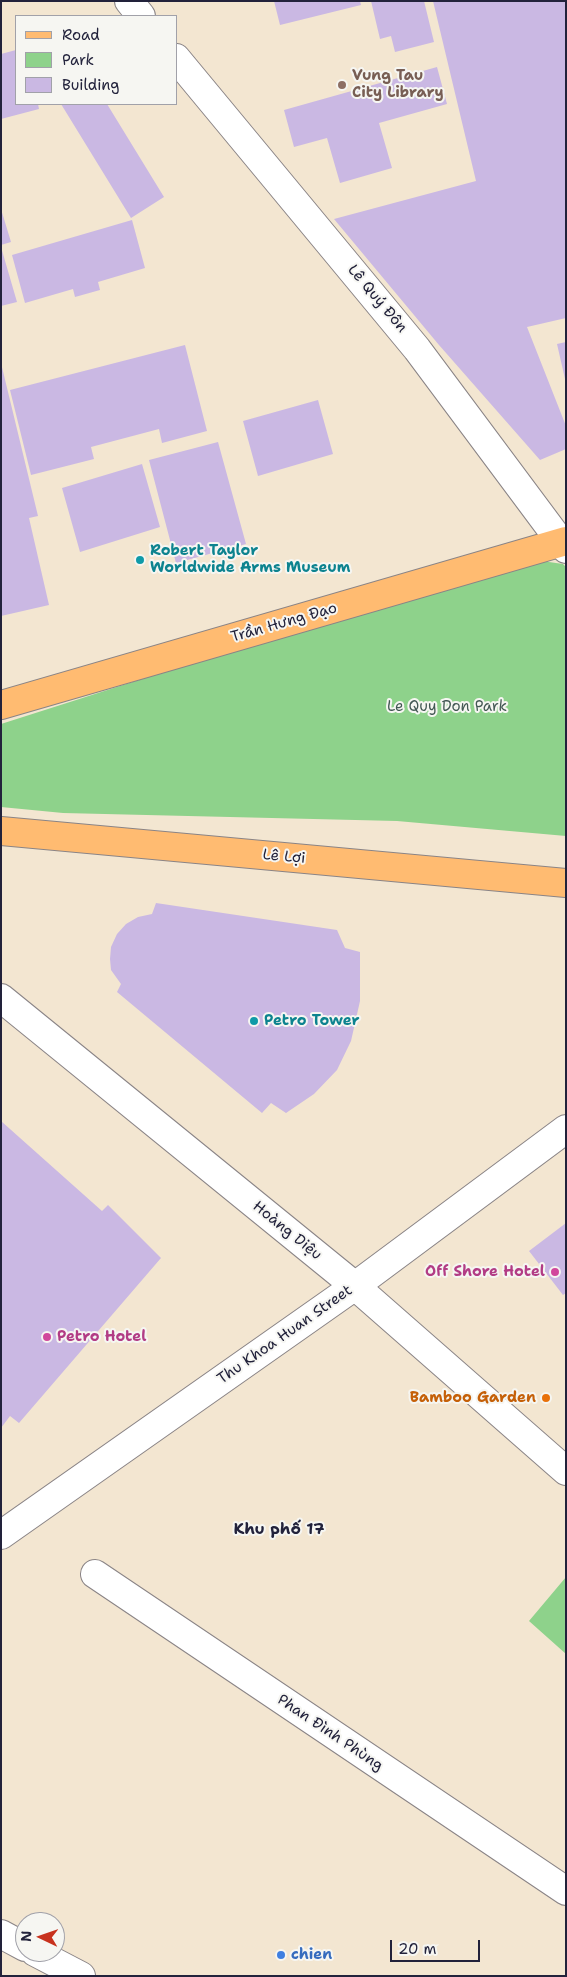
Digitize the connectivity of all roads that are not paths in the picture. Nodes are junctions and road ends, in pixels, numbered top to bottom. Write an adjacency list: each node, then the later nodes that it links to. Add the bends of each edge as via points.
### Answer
1 (129, 1): 2 (street)
2 (140, 15)
3 (178, 60): 4 (street, Lê Quý Đôn, via 417,349)
4 (564, 544): 5 (main road, Trần Hưng Đạo)
5 (1, 704)
6 (1, 831): 7 (main road, Lê Lợi)
7 (566, 883)
8 (1, 998): 10 (street, Hoàng Diệu)
9 (566, 1130): 10 (street, Thu Khoa Huan Street)
10 (355, 1286): 11 (street, Hoàng Diệu); 12 (street, Thu Khoa Huan Street)
11 (566, 1471)
12 (1, 1535)
13 (95, 1574): 14 (street, Phan Đình Phùng)
14 (566, 1891)
15 (1, 1934): 16 (street)
16 (15, 1941)
17 (55, 1962): 18 (street)
18 (81, 1976)

